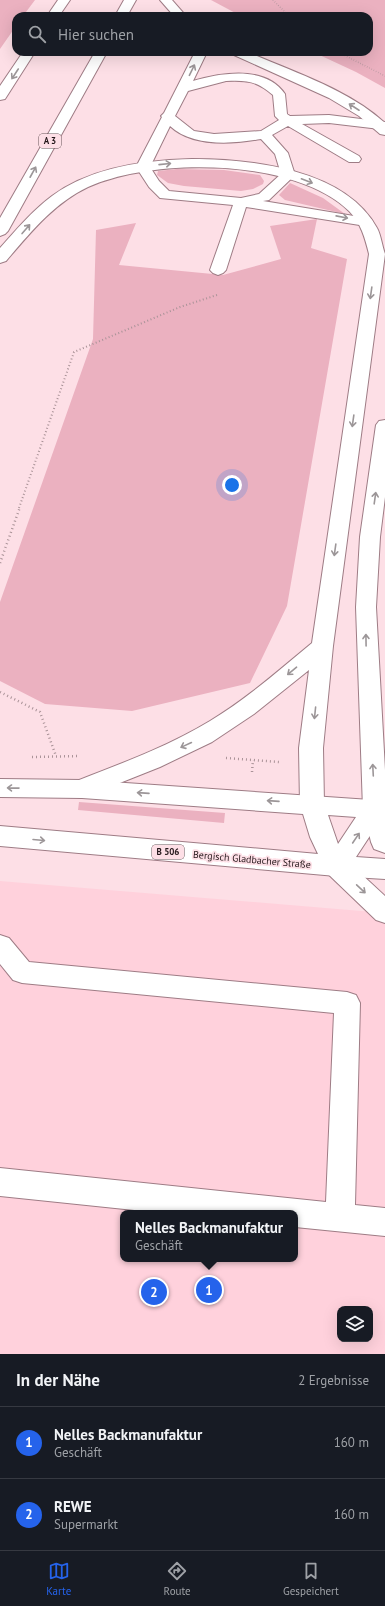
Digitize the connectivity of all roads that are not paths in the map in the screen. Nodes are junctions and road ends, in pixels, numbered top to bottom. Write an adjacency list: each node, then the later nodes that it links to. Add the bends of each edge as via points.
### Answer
1 (64, 0): 4 (main road)
2 (130, 0): 5 (main road)
3 (166, 0): 6 (main road)
4 (56, 12)
5 (123, 12)
6 (176, 12)
7 (26, 56): 12 (main road, one-way to 12)
8 (99, 56): 22 (main road, A 3, one-way to 8)
9 (199, 56): 11 (lane, one-way to 9)
10 (247, 56): 15 (main road, one-way to 10, via 344,101)
11 (184, 88): 13 (lane); 14 (lane, via 206,80 228,77 254,80 266,84 279,94 281,116)
12 (0, 96)
13 (168, 116): 16 (lane, via 190,135 227,138); 18 (lane)
14 (288, 120): 15 (lane, via 329,119); 16 (lane); 17 (lane)
15 (383, 128)
16 (264, 134): 19 (lane, via 281,154)
17 (354, 159)
18 (144, 167): 19 (main road, one-way to 19, via 192,162 217,163 242,165); 20 (lane, via 154,184 165,195); 23 (main road, one-way to 18, via 39,213 66,193 101,177)
19 (288, 175): 20 (lane, via 264,197); 21 (main road, one-way to 21, via 343,200)
20 (241, 202): 21 (lane, one-way to 21); 24 (lane)
21 (366, 222): 26 (main road, one-way to 26, via 374,238 377,254)
22 (0, 231)
23 (0, 258)
24 (218, 270)
25 (385, 425): 27 (main road, one-way to 25, via 366,607 370,537)
26 (322, 646): 30 (main road, one-way to 30, via 243,711 218,728); 31 (main road, one-way to 31, via 311,748)
27 (367, 665): 28 (main road); 32 (main road, one-way to 27)
28 (385, 688)
29 (0, 788): 30 (main road, one-way to 29)
30 (82, 790): 31 (main road, one-way to 30)
31 (312, 804): 32 (main road); 35 (main road, via 322,837)
32 (380, 809): 34 (main road); 35 (main road, one-way to 32)
33 (0, 836): 35 (main road, Bergisch Gladbacher Straße / B 506, one-way to 35)
34 (385, 843)
35 (336, 866): 36 (main road, Bergisch Gladbacher Straße / B 506); 37 (main road, one-way to 37)
36 (385, 869)
37 (385, 912)
38 (0, 946): 42 (lane, via 22,972 347,1003)
39 (0, 1182): 40 (lane)
40 (272, 1210)
41 (298, 1213): 42 (lane)
42 (340, 1217): 43 (lane)
43 (385, 1222)

